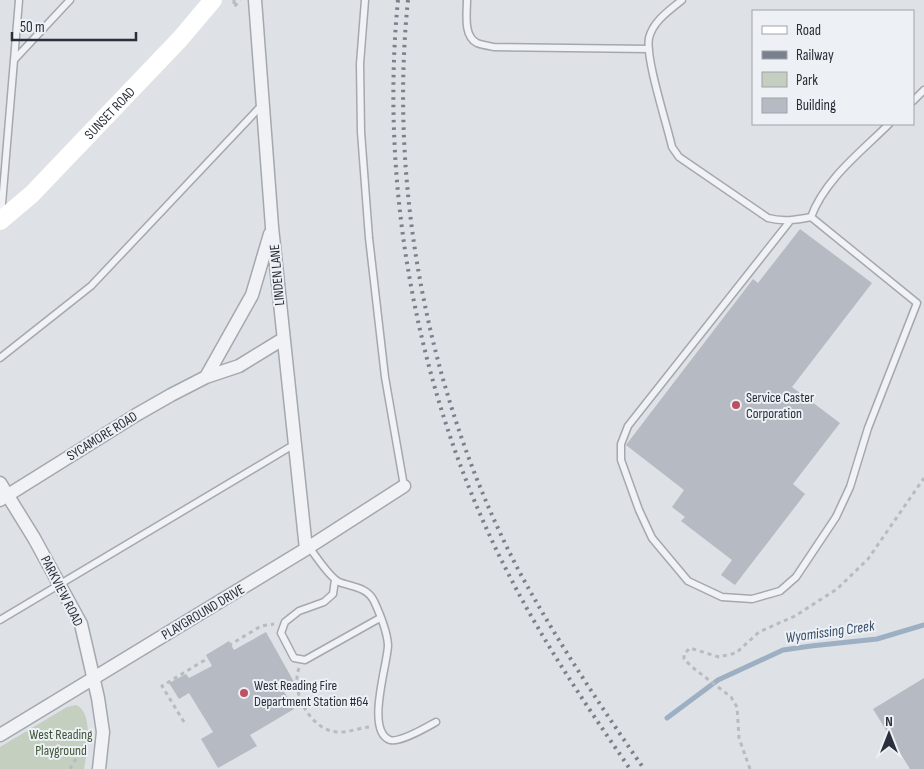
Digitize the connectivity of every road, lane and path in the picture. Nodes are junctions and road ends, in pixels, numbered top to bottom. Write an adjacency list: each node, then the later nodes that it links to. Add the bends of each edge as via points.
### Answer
1 (19, 0): 11 (lane)
2 (70, 0): 11 (lane)
3 (213, 0): 17 (street, SUNSET ROAD, via 180,40 39,187)
4 (234, 0): 5 (path, via 234,6)
5 (240, 0)
6 (255, 0): 14 (street, LINDEN LANE)
7 (365, 0): 26 (lane, via 360,64 369,238 385,377)
8 (466, 0): 10 (lane, via 466,26 470,37 494,47)
9 (682, 0): 10 (lane, via 656,23 649,38)
10 (649, 49): 18 (lane, via 672,148 679,157 768,218)
11 (14, 60): 17 (lane)
12 (924, 90): 13 (lane)
13 (914, 100)
14 (263, 104): 19 (street, LINDEN LANE); 21 (lane, via 91,286)
15 (888, 125): 16 (lane, via 839,173)
16 (811, 217): 18 (lane); 18 (lane, via 917,303 836,517 796,577 780,591 752,598 722,598 688,581 652,538 621,460 621,444 628,426)
17 (0, 221)
18 (790, 221)
19 (272, 227): 20 (street, LINDEN LANE); 22 (street, via 252,295)
20 (283, 339): 22 (street, SYCAMORE ROAD, via 239,366); 23 (street, LINDEN LANE)
21 (0, 358)
22 (206, 377): 27 (street, SYCAMORE ROAD, via 136,415)
23 (296, 443): 28 (street, LINDEN LANE); 30 (lane)
24 (924, 478): 43 (path, via 868,559 837,589 794,616 760,632 736,654 719,656 690,648 684,654 684,659 731,697 737,707 739,738)
25 (0, 484): 27 (street, PARKVIEW ROAD)
26 (404, 486): 28 (street, PLAYGROUND DRIVE)
27 (4, 498): 30 (street, PARKVIEW ROAD, via 34,538)
28 (307, 548): 29 (lane); 35 (street, PLAYGROUND DRIVE)
29 (335, 580): 31 (lane, via 365,590 374,600); 33 (lane, via 333,594 324,602 299,612)
30 (60, 584): 32 (lane); 35 (street, PARKVIEW ROAD, via 81,624)
31 (380, 618): 34 (lane); 38 (lane, via 388,647 378,708)
32 (0, 620)
33 (285, 622): 34 (lane, via 281,633 294,658); 36 (path, via 261,626 162,686)
34 (305, 660): 38 (path, via 298,670 296,689 306,712 324,729 339,732)
35 (94, 678): 39 (street, PLAYGROUND DRIVE); 42 (street, PARKVIEW ROAD, via 103,732)
36 (184, 722)
37 (436, 722): 38 (lane, via 393,740 387,738)
38 (380, 725)
39 (0, 735)
40 (83, 748): 41 (path)
41 (70, 769)
42 (99, 769)
43 (750, 769)

